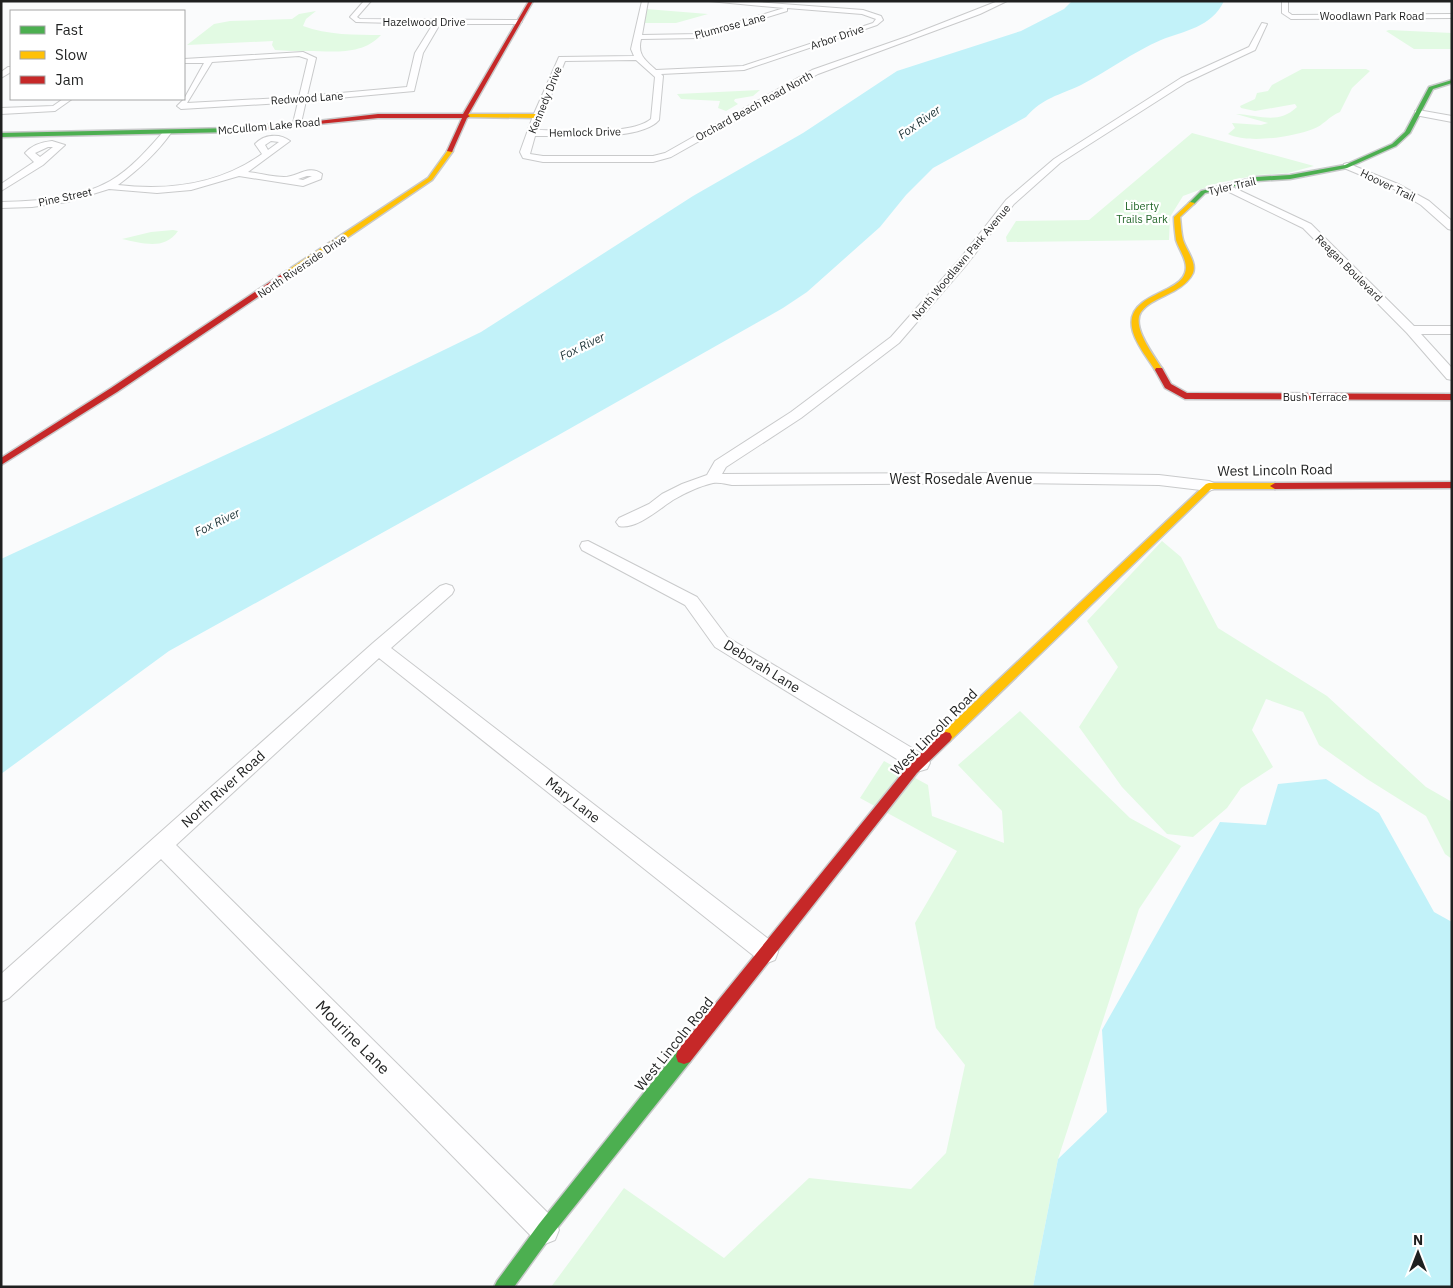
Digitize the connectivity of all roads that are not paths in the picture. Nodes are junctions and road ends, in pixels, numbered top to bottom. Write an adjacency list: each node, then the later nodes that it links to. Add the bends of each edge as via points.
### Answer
1 (368, 1): 9 (street, Hazelwood Drive, via 353,16 358,21)
2 (530, 1): 10 (street, North Riverside Drive)
3 (645, 1): 12 (street)
4 (712, 1): 7 (street, Arbor Drive)
5 (1004, 1): 30 (street, Orchard Beach Road North, via 945,26 815,72 668,156 653,159 543,159)
6 (1284, 1): 8 (street, Woodlawn Park Road, via 1285,13 1291,17)
7 (790, 7): 12 (street, Plumrose Lane, via 699,36); 16 (street, Arbor Drive, via 863,12 880,20 744,68)
8 (1452, 16)
9 (438, 22): 10 (street, Hazelwood Drive); 18 (street, Redwood Lane, via 414,62 411,89)
10 (519, 22): 22 (street, North Riverside Drive)
11 (1264, 24): 46 (street, North Woodlawn Park Avenue, via 1252,48 1184,80 1057,161 1010,202 964,262 895,340 796,415 720,464)
12 (637, 38): 13 (street)
13 (638, 58): 16 (street); 23 (street, Kennedy Drive, via 562,59)
14 (185, 61): 15 (street)
15 (208, 61): 18 (street, via 300,54 312,58); 18 (street, Redwood Lane, via 181,106)
16 (655, 72): 27 (street, Hemlock Drive, via 660,76 655,120 648,126 622,132)
17 (1452, 81): 21 (street, Tyler Trail, via 1431,88)
18 (304, 99): 25 (street)
19 (67, 100): 20 (street, via 55,108)
20 (1, 111)
21 (1418, 113): 24 (street); 32 (street, Tyler Trail, via 1408,133 1394,145)
22 (465, 116): 23 (street, McCullom Lake Road); 25 (street, McCullom Lake Road, via 378,116); 45 (street, North Riverside Drive, via 452,148 430,180)
23 (537, 116): 27 (street, Kennedy Drive)
24 (1452, 119)
25 (297, 123): 26 (street, McCullom Lake Road)
26 (167, 133): 28 (street, McCullom Lake Road); 35 (street, Pine Street, via 126,175)
27 (531, 133): 30 (street, Kennedy Drive)
28 (1, 135)
29 (267, 155): 33 (street)
30 (526, 156)
31 (40, 163): 37 (street)
32 (1347, 166): 36 (street, Tyler Trail, via 1290,177 1257,179); 39 (street, Hoover Trail, via 1395,186 1425,204)
33 (238, 173): 34 (street); 35 (street, via 210,182 165,189 136,190)
34 (287, 180)
35 (108, 186): 38 (street, Pine Street, via 70,198)
36 (1226, 187): 40 (street, Reagan Boulevard, via 1307,226); 43 (street, Tyler Trail, via 1203,192 1177,217 1180,242 1190,266 1188,275 1177,286 1143,304 1134,318 1135,328 1168,386)
37 (1, 188)
38 (1, 205)
39 (1452, 227)
40 (1411, 330): 41 (street); 42 (street, Reagan Boulevard)
41 (1452, 330)
42 (1452, 376)
43 (1179, 394): 44 (street, Bush Terrace, via 1197,397)
44 (1452, 397)
45 (1, 462)
46 (713, 478): 48 (street, West Rosedale Avenue, via 1158,480); 49 (street, via 687,487)
47 (1452, 485): 48 (street, West Lincoln Road)
48 (1209, 486): 53 (street, West Lincoln Road)
49 (624, 522)
50 (588, 546): 53 (street, Deborah Lane, via 691,601 721,642)
51 (446, 590): 52 (street, North River Road)
52 (379, 648): 54 (street, North River Road); 55 (street, Mary Lane)
53 (920, 763): 55 (street, West Lincoln Road)
54 (161, 844): 56 (street, North River Road); 57 (street, Mourine Lane)
55 (767, 952): 57 (street, West Lincoln Road)
56 (1, 990)
57 (546, 1230): 58 (street, West Lincoln Road)
58 (503, 1287)

